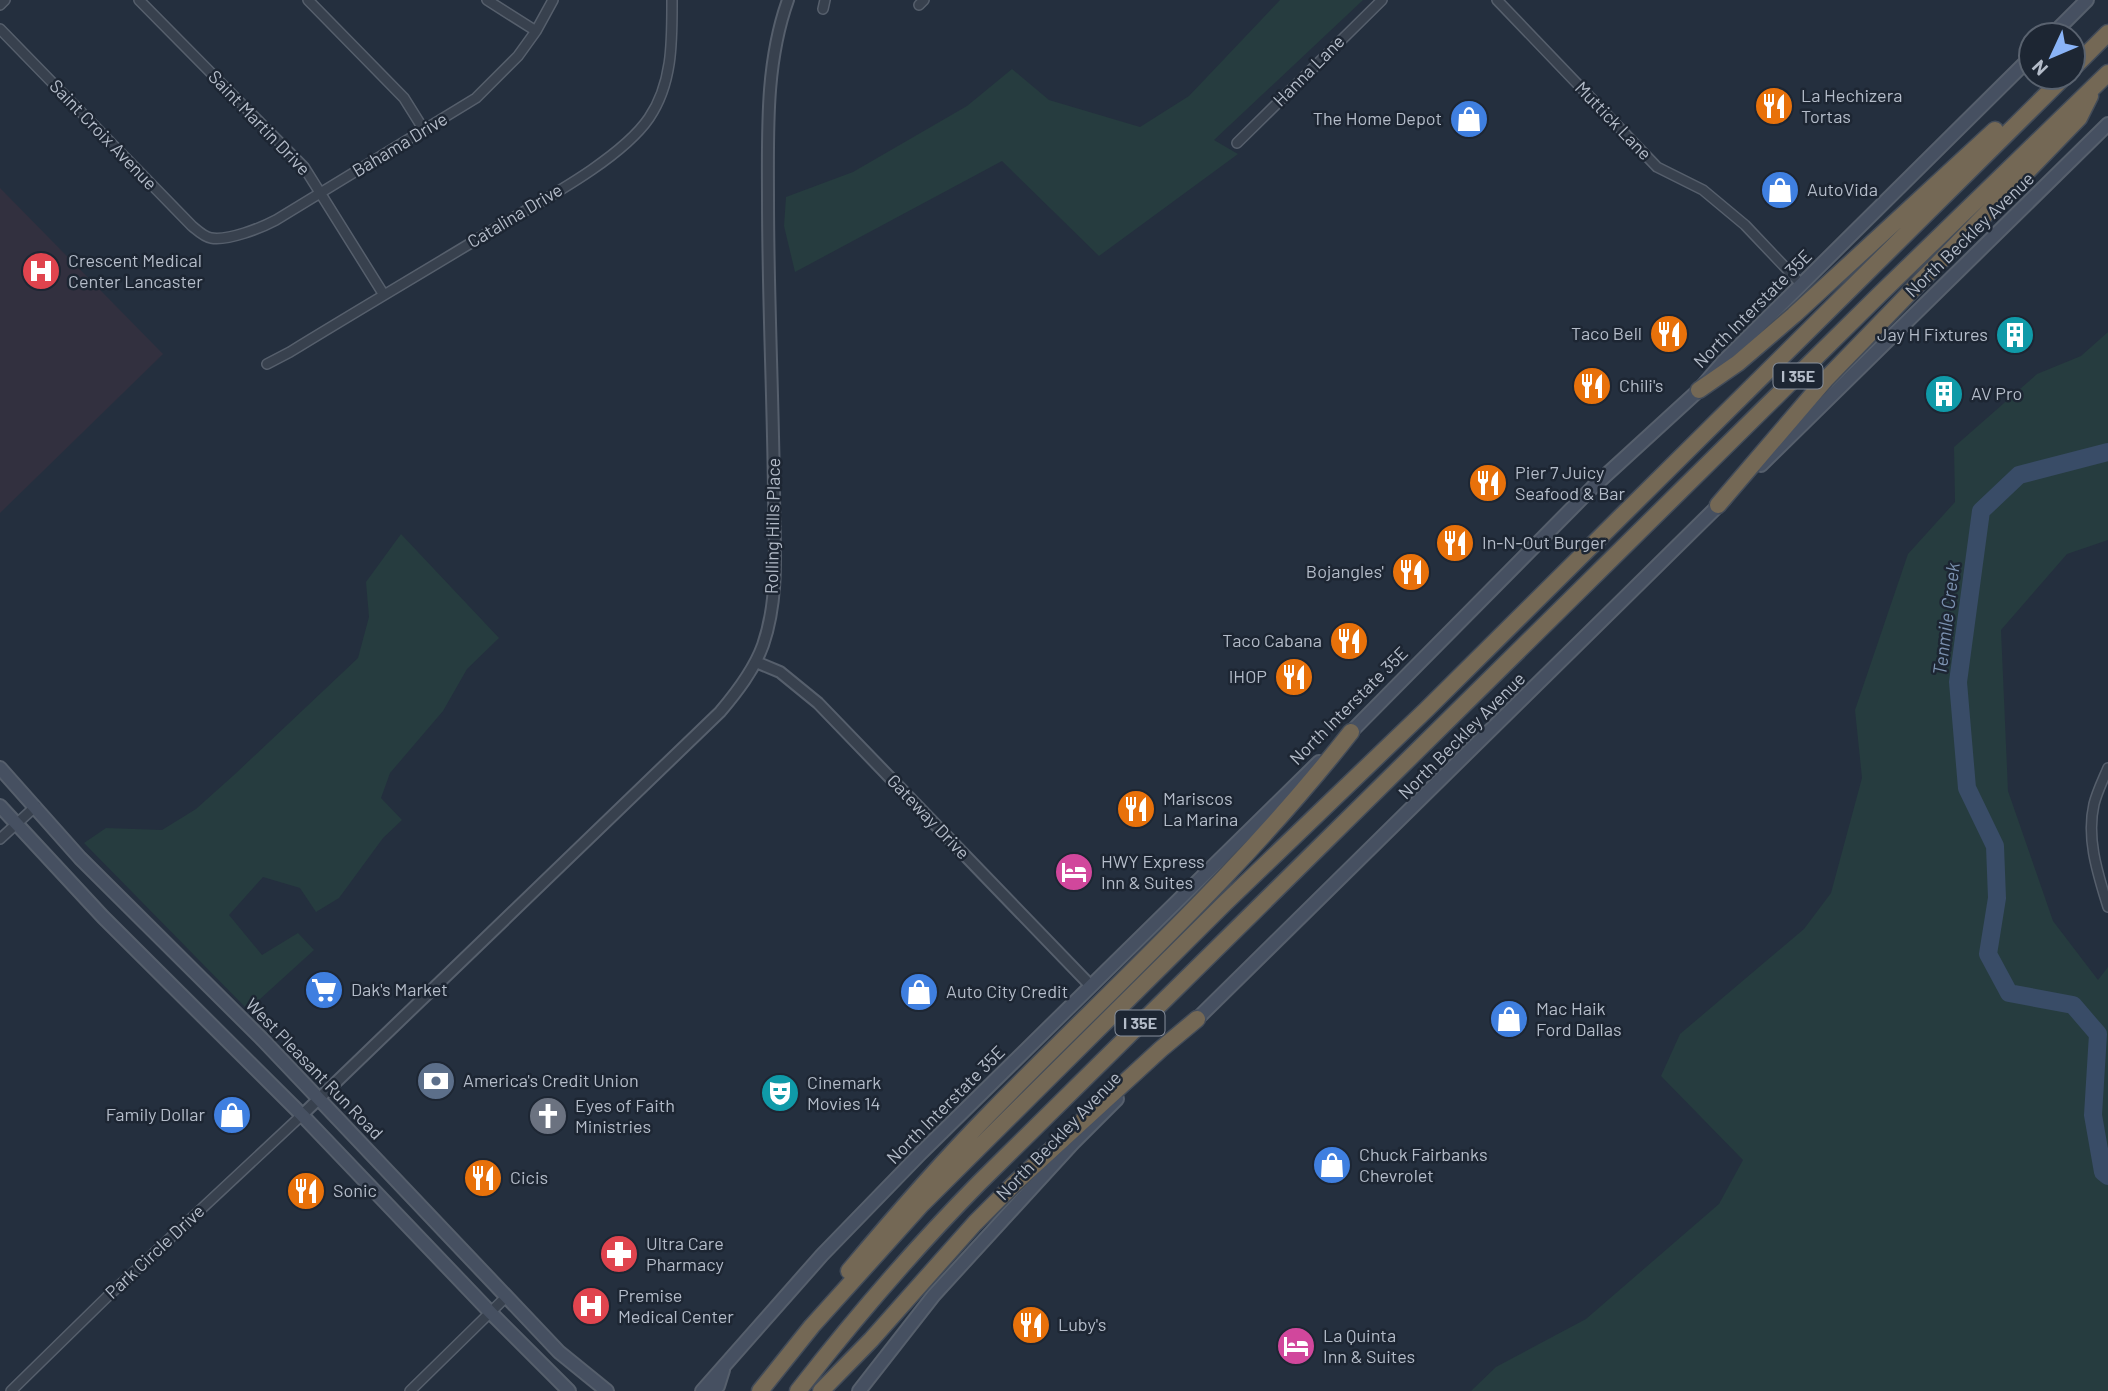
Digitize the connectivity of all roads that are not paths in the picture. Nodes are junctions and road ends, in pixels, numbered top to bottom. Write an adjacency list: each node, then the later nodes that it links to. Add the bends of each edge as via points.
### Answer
1 (5, 0): 11 (street)
2 (139, 0): 26 (street, Saint Martin Drive, via 304,167)
3 (308, 0): 24 (street, via 404,98)
4 (487, 0): 15 (street)
5 (553, 0): 15 (street, Bahama Drive)
6 (672, 0): 29 (street, Catalina Drive, via 670,63 662,94 630,139 564,188)
7 (788, 0): 33 (street, Rolling Hills Place, via 774,56 768,125 775,586)
8 (1381, 0): 25 (street, Hanna Lane)
9 (1497, 0): 28 (street, Muttick Lane, via 1657,167 1703,190 1745,225)
10 (2087, 0): 12 (main road)
11 (0, 5)
12 (2066, 21)
13 (2108, 22): 17 (highway)
14 (0, 29): 27 (street, Saint Croix Avenue, via 192,226)
15 (536, 31): 24 (street, Bahama Drive, via 518,57 482,93)
16 (2108, 33): 18 (highway)
17 (2087, 41)
18 (2087, 54)
19 (2017, 71): 28 (main road, North Interstate 35E)
20 (2103, 78): 32 (highway, via 2079,118 1825,380); 57 (highway, I 35E, via 932,1230)
21 (2035, 91): 31 (highway, via 1794,315)
22 (2050, 91): 48 (highway, I 35E, via 1004,1122)
23 (2108, 124): 32 (main road, North Beckley Avenue)
24 (424, 131): 26 (street, Bahama Drive)
25 (1237, 143)
26 (321, 193): 27 (street, Bahama Drive, via 263,227); 29 (street, Saint Martin Drive)
27 (209, 238)
28 (1801, 284): 31 (main road, North Interstate 35E)
29 (384, 295): 30 (street, Catalina Drive)
30 (267, 363)
31 (1699, 390): 34 (main road, North Interstate 35E, via 1593,487)
32 (1718, 505): 43 (main road, North Beckley Avenue)
33 (756, 662): 42 (street, Gateway Drive, via 780,672 818,703); 44 (street, Rolling Hills Place, via 720,712)
34 (1351, 732): 42 (main road, North Interstate 35E); 48 (highway, via 1308,787 1227,875 958,1147 843,1278)
35 (0, 768): 38 (main road, West Pleasant Run Road)
36 (2108, 768): 41 (street, via 2091,825)
37 (0, 806): 39 (main road)
38 (36, 806): 39 (street); 44 (main road, West Pleasant Run Road, via 80,858)
39 (16, 824): 40 (street); 45 (main road)
40 (0, 839)
41 (2108, 907)
42 (1091, 986): 49 (main road, North Interstate 35E, via 921,1153)
43 (1197, 1019): 58 (highway, via 1015,1183); 59 (main road, North Beckley Avenue, via 989,1234)
44 (319, 1099): 45 (street, Rolling Hills Place); 46 (main road, West Pleasant Run Road)
45 (302, 1115): 47 (main road); 50 (street, Park Circle Drive)
46 (506, 1297): 47 (street); 53 (main road, West Pleasant Run Road, via 559,1352)
47 (491, 1314): 51 (street); 52 (main road)
48 (812, 1326): 56 (highway, I 35E)
49 (725, 1363): 54 (main road, North Interstate 35E); 55 (main road)
50 (11, 1391)
51 (410, 1391)
52 (569, 1391)
53 (607, 1391)
54 (702, 1391)
55 (713, 1391)
56 (760, 1391)
57 (797, 1391)
58 (821, 1391)
59 (859, 1391)

